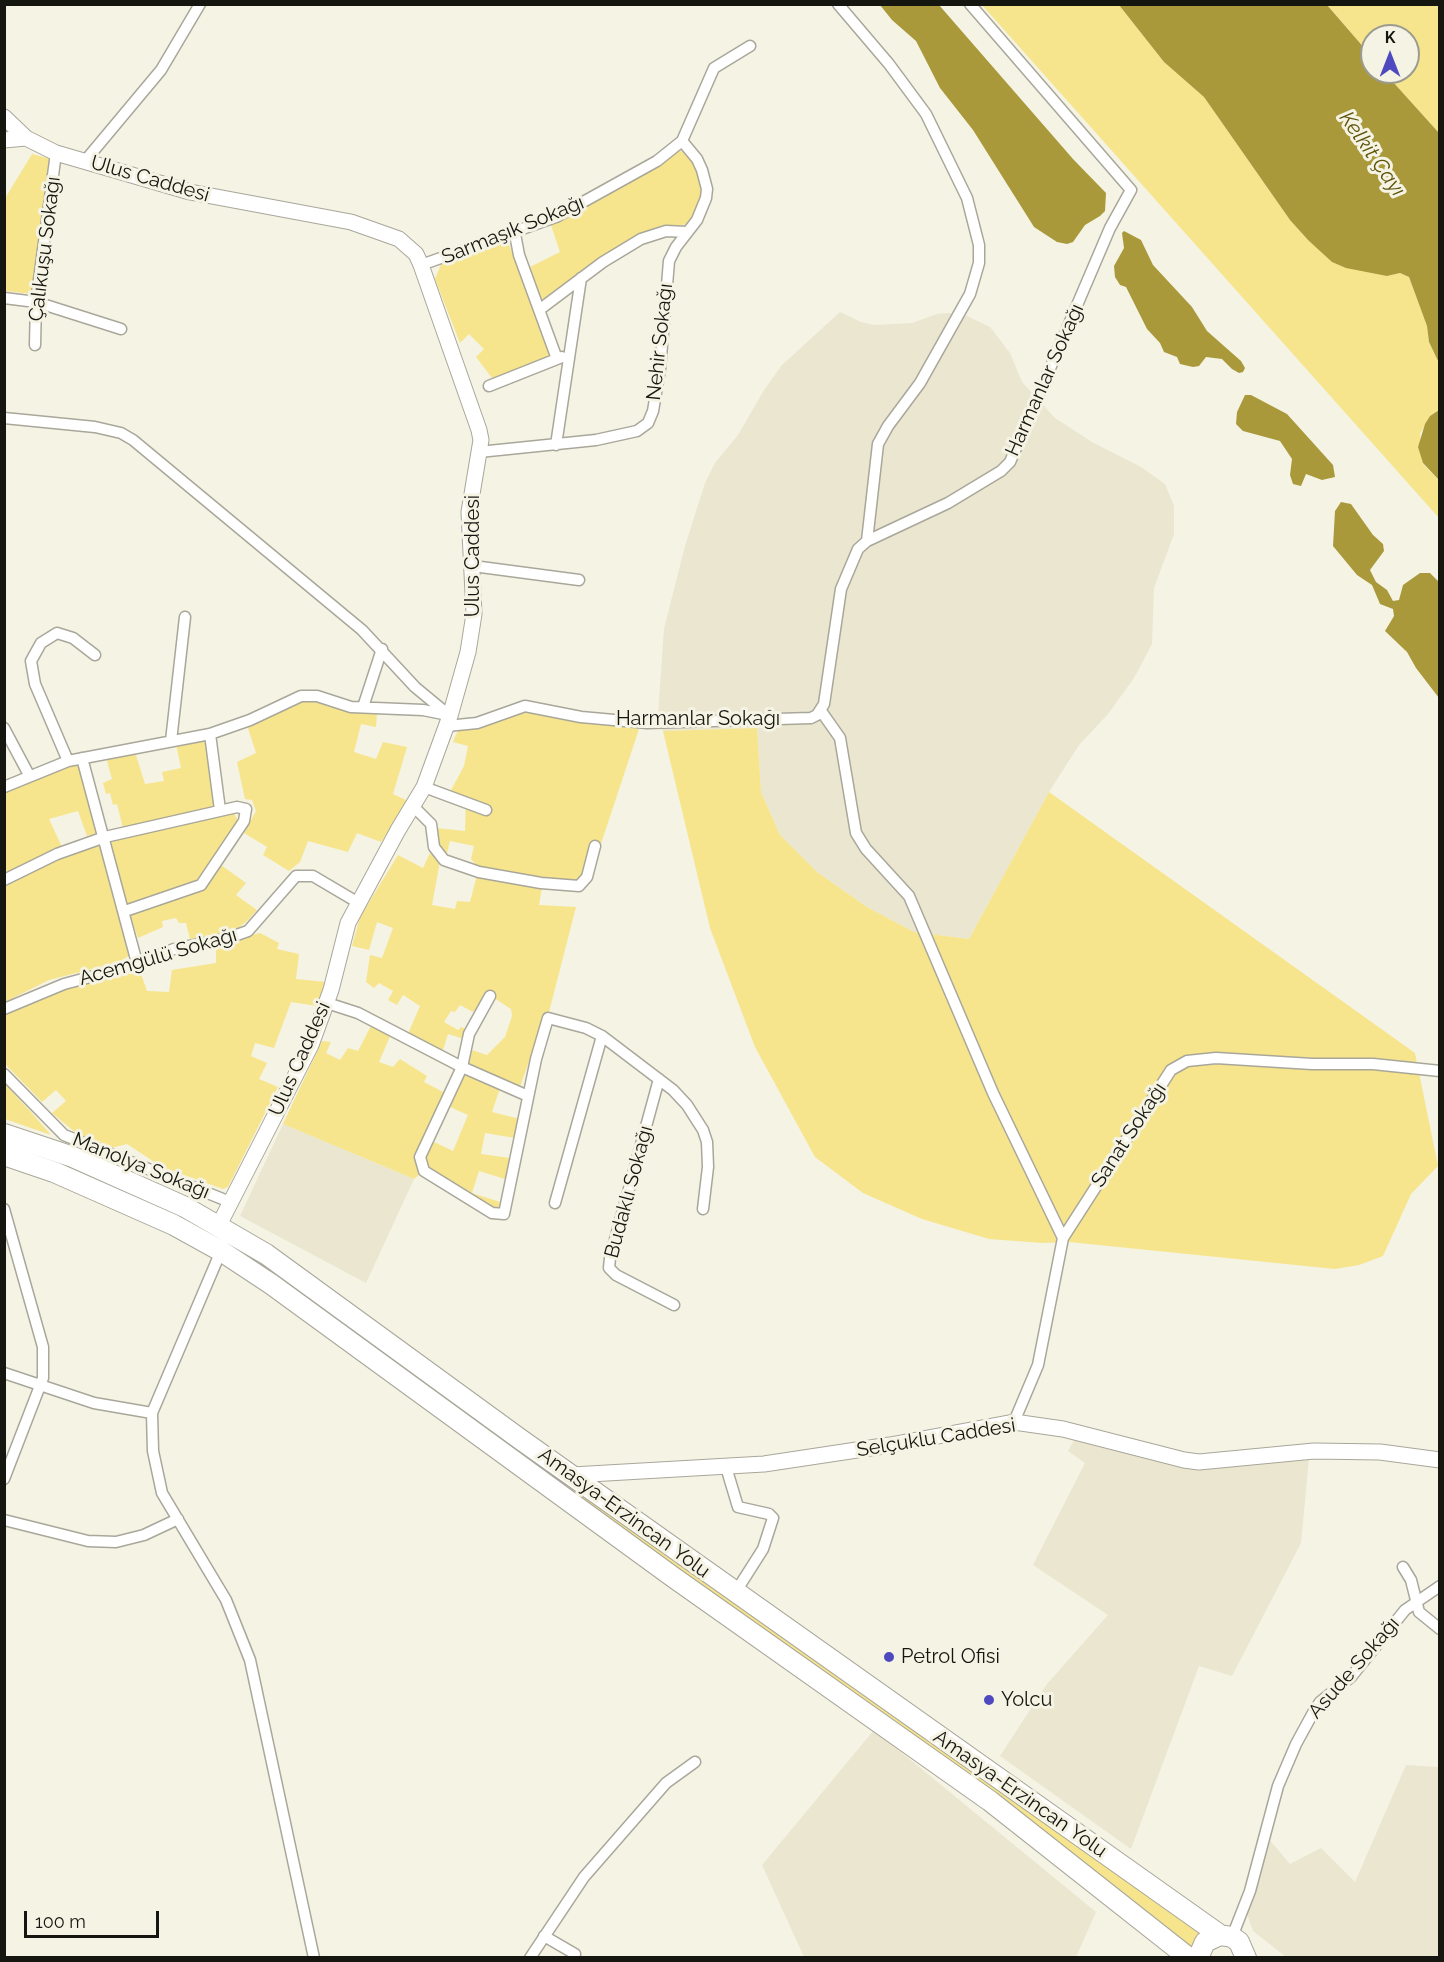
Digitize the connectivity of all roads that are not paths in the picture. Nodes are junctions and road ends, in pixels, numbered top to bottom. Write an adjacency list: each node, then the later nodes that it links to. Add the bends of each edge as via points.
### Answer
1 (200, 4): 10 (street, via 161,70)
2 (838, 4): 26 (street, via 926,114 967,198 979,245 979,263 970,294 920,382 878,444)
3 (970, 4): 26 (street, Harmanlar Sokağı, via 1131,190 1110,228 1010,462 948,503)
4 (750, 46): 8 (street, via 714,68)
5 (4, 117): 6 (street, Ulus Caddesi)
6 (27, 138): 7 (street); 9 (street, Ulus Caddesi)
7 (4, 140)
8 (682, 141): 11 (street, Nehir Sokağı, via 697,159 707,189 702,209); 12 (street, Sarmaşık Sokağı, via 641,171 576,207)
9 (56, 153): 10 (street, Ulus Caddesi); 16 (street, Çalıkuşu Sokağı)
10 (85, 161): 13 (street, Ulus Caddesi, via 189,192 374,228 409,246)
11 (687, 232): 14 (street, via 666,231 641,239); 24 (street, Nehir Sokağı, via 672,254 667,270 660,369 648,423 625,434)
12 (515, 234): 13 (street, Sarmaşık Sokağı); 17 (street)
13 (422, 265): 25 (street, Ulus Caddesi, via 476,419 481,440)
14 (581, 278): 17 (street); 20 (street)
15 (4, 298): 16 (street)
16 (36, 302): 18 (street); 19 (street, Çalıkuşu Sokağı)
17 (539, 310): 21 (street)
18 (121, 328)
19 (35, 345)
20 (568, 355): 21 (street); 24 (street)
21 (557, 359): 22 (street)
22 (489, 386)
23 (4, 418): 30 (street, via 95,427 133,440)
24 (556, 446): 25 (street, Nehir Sokağı)
25 (479, 452): 27 (street, Ulus Caddesi, via 469,512)
26 (867, 541): 33 (street, via 858,549 842,589)
27 (473, 566): 28 (street); 34 (street, Ulus Caddesi, via 472,630)
28 (579, 580)
29 (185, 617): 37 (street)
30 (382, 649): 32 (street); 34 (street)
31 (95, 655): 39 (street, via 73,638 57,633 41,643 31,661 35,684)
32 (363, 707): 34 (street, Harmanlar Sokağı, via 423,710); 36 (street, Harmanlar Sokağı, via 301,696)
33 (821, 711): 34 (street, Harmanlar Sokağı, via 811,717 662,723 590,718 525,706 477,723); 68 (street, via 840,738 856,833 909,896 988,1083)
34 (449, 721): 42 (street, Ulus Caddesi)
35 (4, 728): 40 (street)
36 (210, 734): 37 (street, Harmanlar Sokağı); 44 (street)
37 (171, 741): 38 (street, Harmanlar Sokağı)
38 (82, 758): 39 (street, Harmanlar Sokağı); 46 (street)
39 (68, 761): 40 (street, Harmanlar Sokağı)
40 (29, 776): 41 (street, Harmanlar Sokağı)
41 (4, 787)
42 (424, 788): 43 (street, Ulus Caddesi); 45 (street)
43 (412, 806): 47 (street, via 431,824 434,847 444,860 478,872 541,884 579,886 587,877); 49 (street, Ulus Caddesi)
44 (220, 810): 46 (street); 50 (street, via 242,807 247,814 207,879 195,887)
45 (486, 810)
46 (105, 837): 48 (street, via 57,854); 50 (street)
47 (595, 846)
48 (4, 880)
49 (357, 902): 51 (street, Acemgülü Sokağı, via 313,876 300,875 286,885 248,931 174,949); 53 (street, Ulus Caddesi)
50 (125, 911): 51 (street)
51 (137, 963): 54 (street, Acemgülü Sokağı, via 64,984)
52 (490, 996): 56 (street, via 469,1034)
53 (327, 1002): 56 (street, via 358,1013); 63 (street, Ulus Caddesi, via 304,1061)
54 (4, 1009)
55 (602, 1036): 59 (street); 60 (street, via 548,1018); 64 (street)
56 (462, 1067): 60 (street); 60 (street, via 424,1147 421,1164 430,1176 500,1215 504,1214)
57 (1440, 1071): 68 (street, Sanat Sokağı, via 1373,1064 1216,1058 1187,1061 1171,1070)
58 (4, 1074): 63 (street, Manolya Sokağı, via 64,1135)
59 (659, 1079): 66 (street, via 687,1105 705,1136 708,1167); 70 (street, Budaklı Sokağı, via 609,1268)
60 (528, 1096)
61 (4, 1134): 67 (highway, Amasya-Erzincan Yolu, via 95,1166)
62 (4, 1155): 69 (highway, Amasya-Erzincan Yolu, via 125,1203)
63 (230, 1202): 67 (street, Ulus Caddesi)
64 (555, 1203)
65 (4, 1209): 72 (street, via 43,1347)
66 (703, 1209)
67 (219, 1225): 77 (highway, Amasya-Erzincan Yolu, via 304,1281)
68 (1063, 1238): 74 (street, Sanat Sokağı, via 1038,1365)
69 (221, 1251): 73 (street); 93 (highway, Amasya-Erzincan Yolu, via 312,1312 673,1577 910,1742)
70 (674, 1305)
71 (4, 1373): 72 (street)
72 (40, 1386): 73 (street, via 94,1403); 78 (street)
73 (152, 1413): 80 (street, via 153,1451 162,1493)
74 (1014, 1422): 75 (street, Selçuklu Caddesi, via 1063,1429 1199,1462 1314,1451 1380,1452); 76 (street, Selçuklu Caddesi, via 823,1456)
75 (1440, 1460)
76 (726, 1467): 77 (street, Selçuklu Caddesi); 83 (street, via 738,1507 769,1514 774,1523 763,1549)
77 (572, 1475): 83 (highway, Amasya-Erzincan Yolu)
78 (4, 1479)
79 (4, 1520): 80 (street, via 88,1541 116,1542)
80 (178, 1520): 90 (street, via 226,1600 250,1660)
81 (1403, 1567): 84 (street)
82 (1440, 1586): 84 (street, Asude Sokağı)
83 (735, 1593): 88 (highway, Amasya-Erzincan Yolu)
84 (1416, 1601): 85 (street, via 1419,1612); 88 (street, Asude Sokağı, via 1398,1616 1351,1677 1320,1702 1306,1724 1278,1786 1250,1891)
85 (1440, 1629)
86 (695, 1762): 87 (street, via 666,1783 596,1863)
87 (544, 1936): 91 (street); 92 (street, via 575,1954)
88 (1226, 1936): 89 (highway, Amasya-Erzincan Yolu, via 1241,1945); 94 (highway, via 1205,1942)
89 (1247, 1956)
90 (314, 1958)
91 (530, 1958)
92 (573, 1958)
93 (1189, 1958)
94 (1197, 1958)

